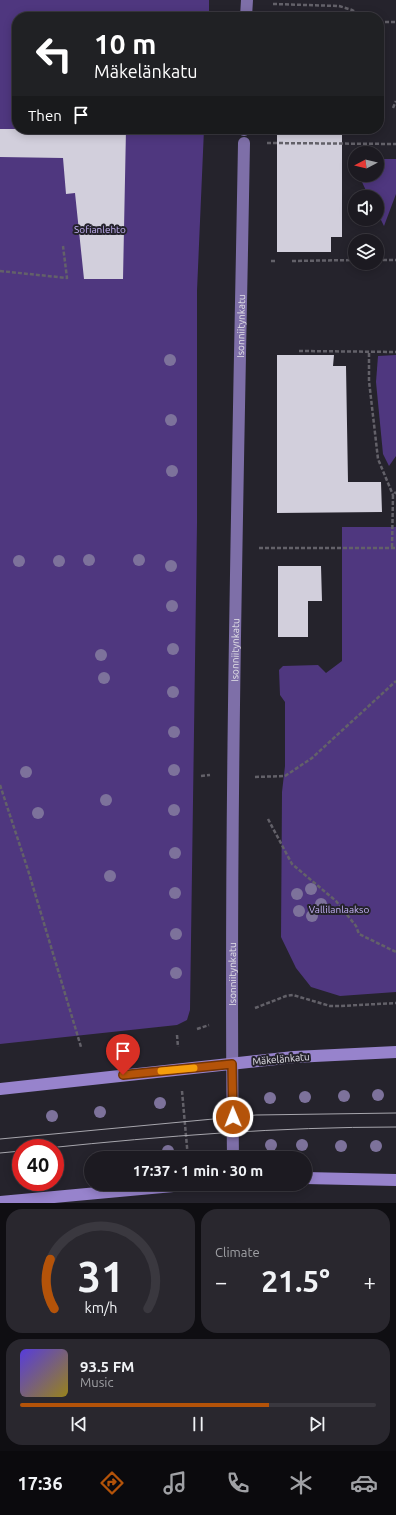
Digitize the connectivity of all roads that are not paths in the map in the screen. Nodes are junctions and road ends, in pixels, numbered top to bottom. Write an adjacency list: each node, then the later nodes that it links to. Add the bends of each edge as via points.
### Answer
1 (247, 0): 2 (street)
2 (246, 12)
3 (244, 143): 5 (street, Isonniitynkatu, via 234,680)
4 (396, 1052): 5 (main road, Mäkelänkatu, via 294,1057)
5 (232, 1064): 6 (main road, Mäkelänkatu); 7 (street, Isonniitynkatu)
6 (0, 1089)
7 (233, 1151)
8 (312, 1178): 9 (main road)
9 (396, 1180)
10 (119, 1191): 11 (main road)
11 (0, 1202)

